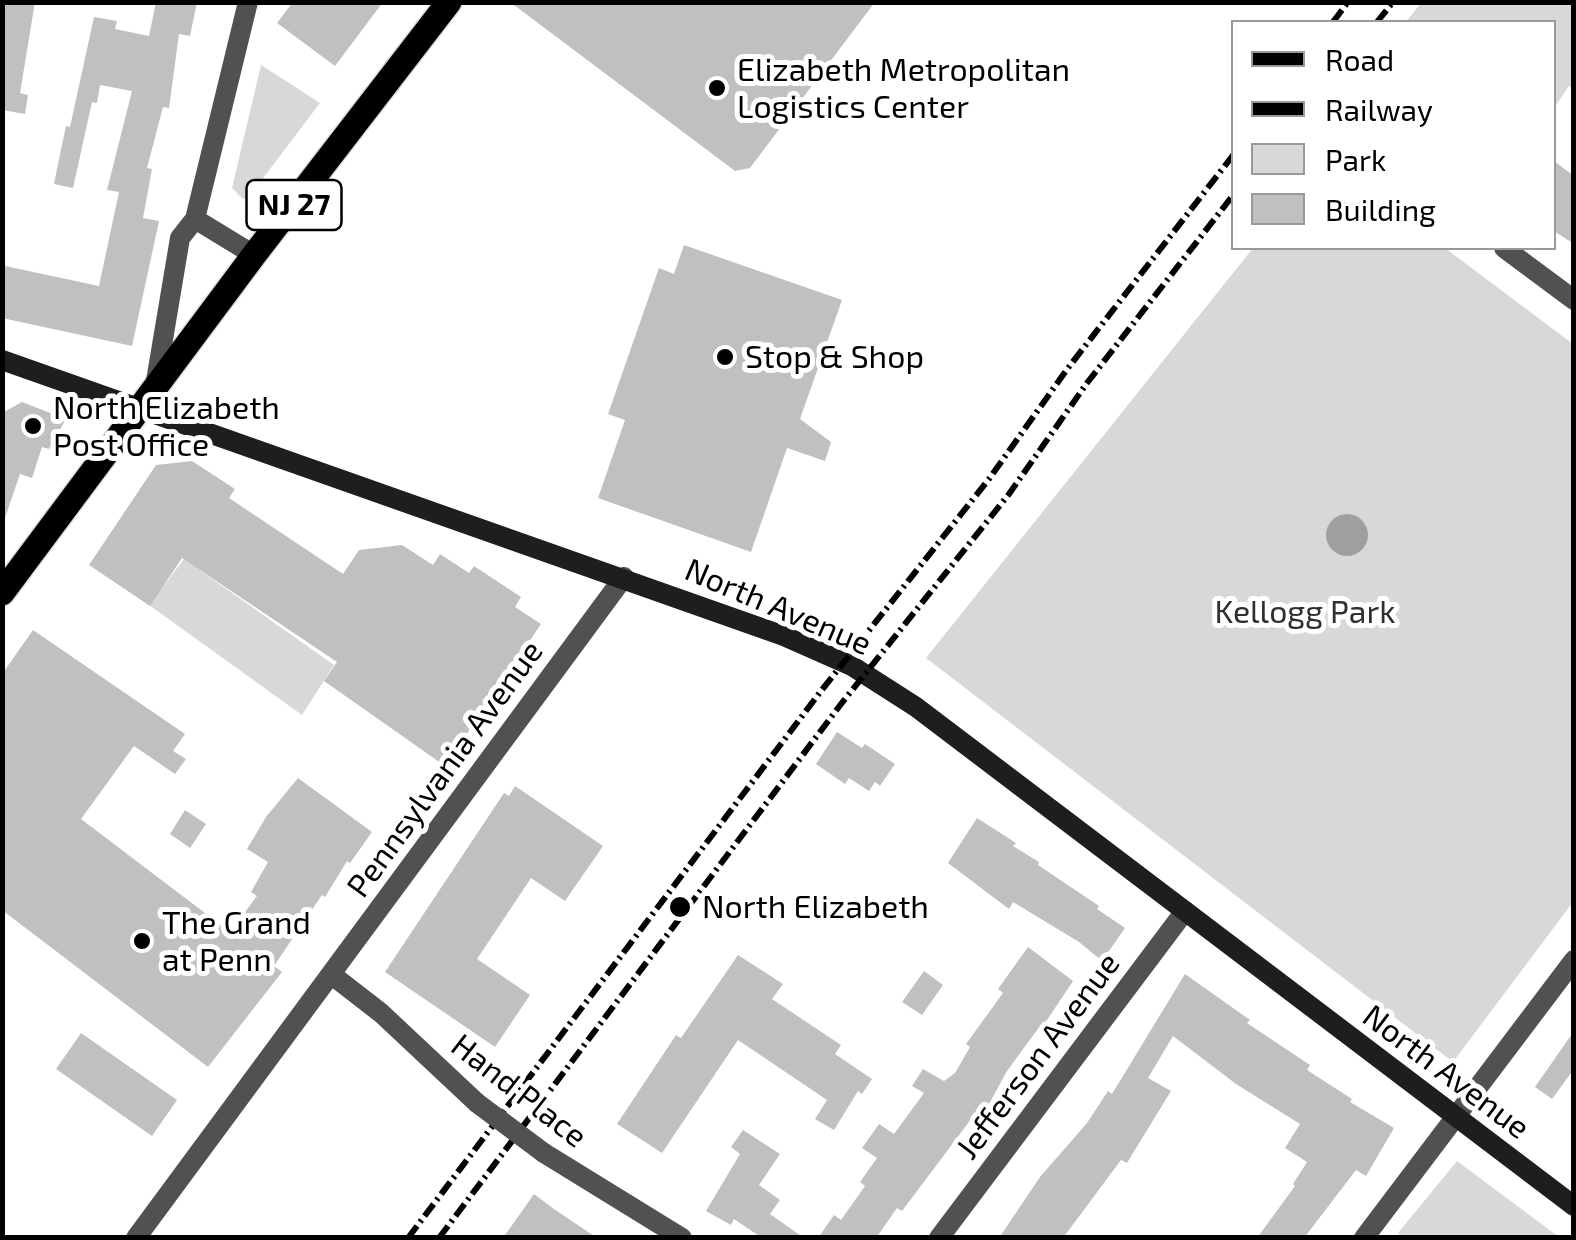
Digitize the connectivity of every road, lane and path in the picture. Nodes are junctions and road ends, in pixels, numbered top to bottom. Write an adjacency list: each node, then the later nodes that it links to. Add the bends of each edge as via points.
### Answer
1 (248, 2): 3 (street)
2 (448, 2): 5 (main road, NJ 27)
3 (194, 218): 5 (street); 8 (street, via 180,238)
4 (1507, 250): 6 (street)
5 (254, 254): 8 (main road, NJ 27)
6 (1574, 300)
7 (2, 360): 8 (main road, North Avenue)
8 (148, 400): 9 (main road, North Avenue); 10 (main road, NJ 27)
9 (624, 577): 11 (main road, North Avenue, via 852,666); 13 (street, Pennsylvania Avenue)
10 (2, 593)
11 (1185, 911): 14 (main road, North Avenue); 18 (street, Jefferson Avenue)
12 (1574, 960): 14 (street)
13 (332, 975): 16 (street, Pennsylvania Avenue); 17 (street, Hand Place, bridge, via 477,1103)
14 (1455, 1118): 15 (main road, North Avenue); 19 (street)
15 (1574, 1206)
16 (136, 1238)
17 (682, 1238)
18 (938, 1238)
19 (1364, 1238)

